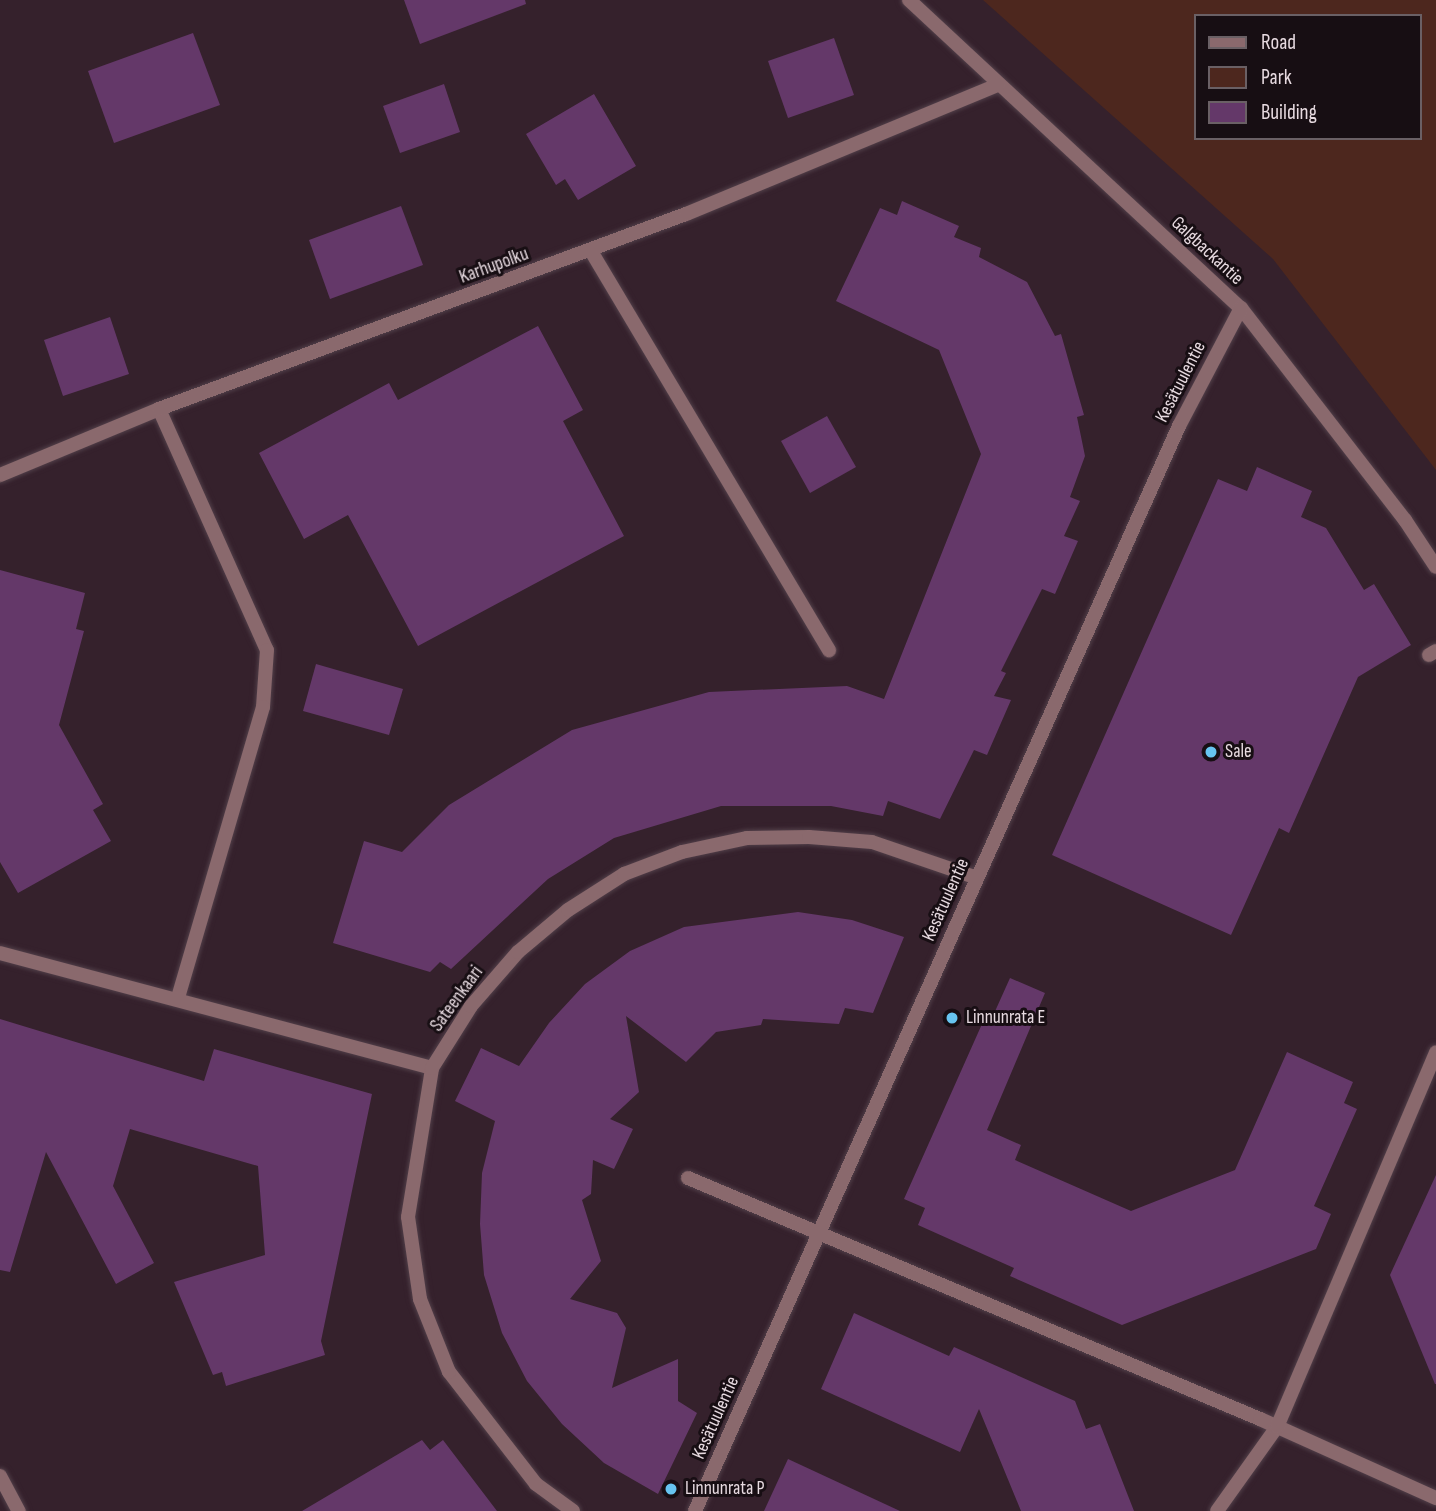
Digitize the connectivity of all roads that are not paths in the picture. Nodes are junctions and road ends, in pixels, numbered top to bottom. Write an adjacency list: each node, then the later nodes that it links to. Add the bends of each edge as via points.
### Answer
1 (909, 0): 2 (street, Galgbackantie)
2 (998, 85): 3 (street, Karhupolku); 4 (street, Galgbackantie)
3 (591, 251): 5 (street, Karhupolku); 8 (street)
4 (1241, 308): 7 (street, Galgbackantie, via 1405,520); 9 (street, Kesätuulentie, via 1179,426)
5 (159, 410): 6 (street, Karhupolku); 11 (street, via 267,650 263,707)
6 (0, 475)
7 (1436, 567)
8 (829, 651)
9 (977, 878): 13 (street, Sateenkaari, via 872,842 809,836 747,838 682,852 624,874 568,909 518,952 471,1006); 15 (street, Kesätuulentie)
10 (0, 953): 11 (street)
11 (178, 998): 13 (street)
12 (1436, 1052): 16 (street)
13 (432, 1068): 20 (street, Sateenkaari, via 408,1217 420,1298 449,1372 536,1484)
14 (688, 1178): 15 (street)
15 (820, 1234): 16 (street); 21 (street, Kesätuulentie)
16 (1277, 1427): 18 (street); 22 (street)
17 (0, 1476): 19 (street)
18 (1436, 1498)
19 (19, 1511)
20 (573, 1511)
21 (695, 1511)
22 (1217, 1511)

